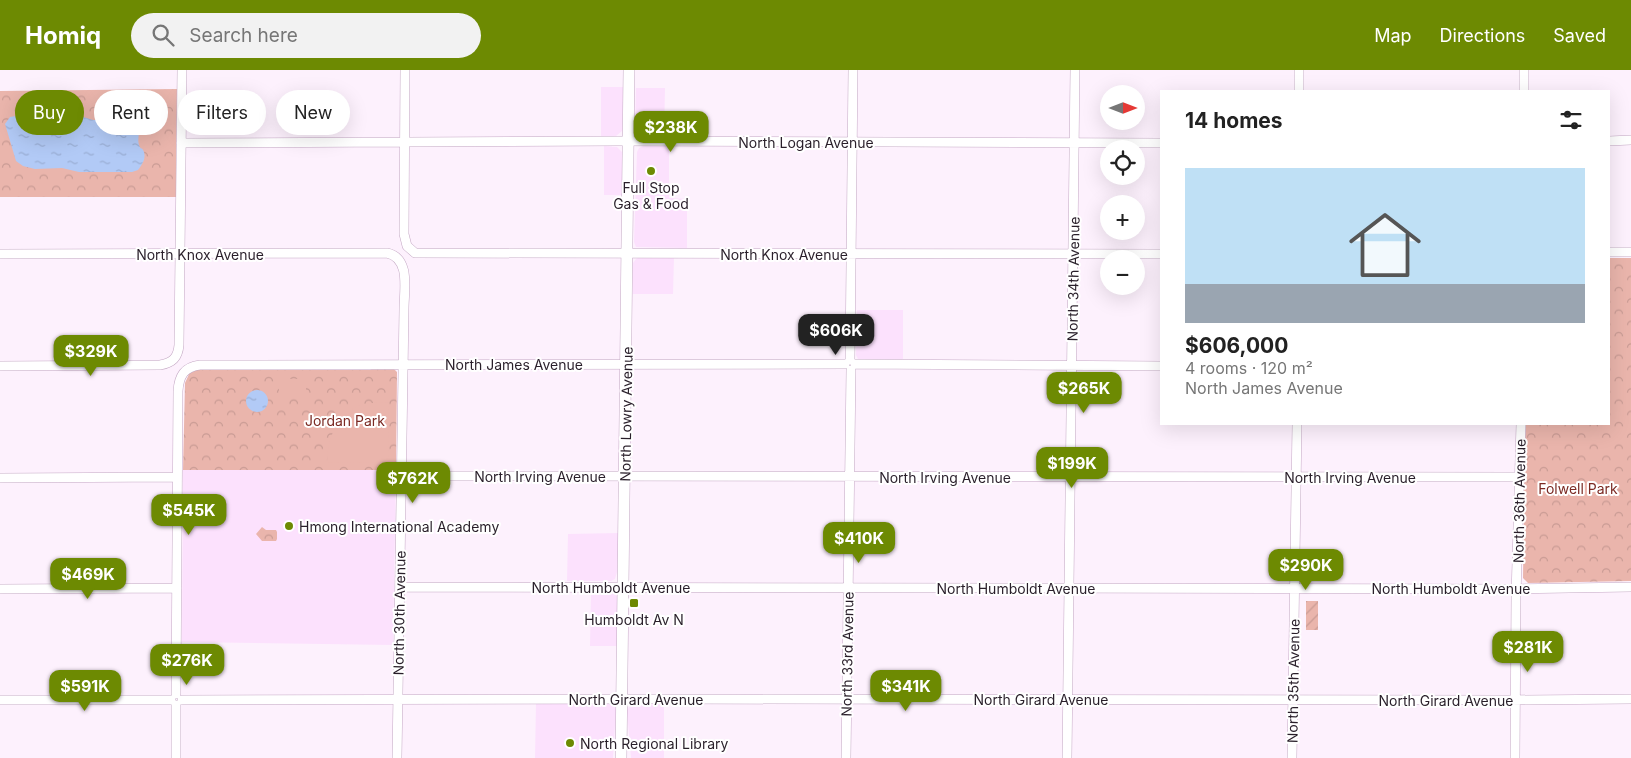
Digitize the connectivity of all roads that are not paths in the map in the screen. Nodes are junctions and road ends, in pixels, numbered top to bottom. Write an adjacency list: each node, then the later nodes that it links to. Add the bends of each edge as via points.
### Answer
1 (182, 70): 14 (street)
2 (405, 70): 15 (street)
3 (629, 70): 12 (main road, North Lowry Avenue)
4 (853, 70): 13 (street, North 33rd Avenue)
5 (1075, 70): 16 (street, North 34th Avenue)
6 (1299, 70): 8 (street)
7 (1524, 70): 9 (street)
8 (1299, 90)
9 (1524, 90)
10 (1610, 140): 11 (street)
11 (1631, 140)
12 (628, 141): 13 (street, North Logan Avenue); 15 (street, North Logan Avenue); 20 (main road, North Lowry Avenue)
13 (852, 142): 16 (street, North Logan Avenue); 23 (street, North 33rd Avenue)
14 (181, 143): 15 (street, North Logan Avenue); 22 (street)
15 (405, 143): 20 (street, North Knox Avenue, via 404,234 405,242 415,252)
16 (1074, 143): 17 (street, North Logan Avenue); 24 (street, North 34th Avenue)
17 (1160, 143)
18 (1610, 252): 19 (street)
19 (1631, 252)
20 (627, 253): 23 (street, North Knox Avenue); 28 (main road, North Lowry Avenue)
21 (0, 254): 22 (street, North Knox Avenue)
22 (180, 254): 26 (street, North Knox Avenue, via 387,253); 30 (street, via 179,346 174,360 160,365)
23 (850, 254): 24 (street, North Knox Avenue); 29 (street, North 33rd Avenue)
24 (1073, 254): 25 (street, North Knox Avenue); 31 (street, North 34th Avenue)
25 (1160, 254)
26 (399, 258): 27 (street, North 30th Avenue, via 404,270)
27 (403, 364): 28 (street, North James Avenue); 35 (street, North 30th Avenue); 37 (street, North James Avenue, via 191,367 181,376 178,391)
28 (626, 364): 29 (street, North James Avenue); 36 (main road, North Lowry Avenue)
29 (850, 365): 31 (street, North James Avenue); 38 (street, North 33rd Avenue)
30 (0, 366)
31 (1072, 366): 32 (street, North James Avenue); 39 (street, North 34th Avenue)
32 (1160, 366)
33 (1297, 425): 40 (street, North 35th Avenue)
34 (1520, 425): 41 (street, North 36th Avenue)
35 (402, 476): 36 (street, North Irving Avenue); 43 (street, North 30th Avenue)
36 (625, 476): 38 (street, North Irving Avenue); 44 (main road, North Lowry Avenue)
37 (178, 477): 42 (street); 45 (street)
38 (849, 477): 39 (street, North Irving Avenue); 46 (street, North 33rd Avenue)
39 (1071, 477): 40 (street, North Irving Avenue); 47 (street, North 34th Avenue)
40 (1296, 477): 41 (street, North Irving Avenue); 48 (street, North 35th Avenue)
41 (1519, 477): 49 (street, North 36th Avenue)
42 (0, 478)
43 (400, 587): 44 (street, North Humboldt Avenue); 54 (street, North 30th Avenue)
44 (624, 587): 46 (street, North Humboldt Avenue); 52 (main road, North Lowry Avenue)
45 (177, 588): 51 (street); 58 (street)
46 (848, 588): 47 (street, North Humboldt Avenue); 59 (street, North 33rd Avenue)
47 (1069, 588): 48 (street, North Humboldt Avenue); 55 (street, North 34th Avenue)
48 (1294, 588): 49 (street, North Humboldt Avenue); 56 (street, North 35th Avenue)
49 (1517, 588): 50 (street, North Humboldt Avenue); 60 (street, North 36th Avenue)
50 (1631, 588)
51 (0, 589)
52 (622, 698): 54 (street, North Girard Avenue); 59 (street, North Girard Avenue); 63 (main road, North Lowry Avenue)
53 (1631, 698): 60 (street, North Girard Avenue)
54 (398, 699): 58 (street, North Girard Avenue); 62 (street, North 30th Avenue)
55 (1067, 699): 56 (street, North Girard Avenue); 59 (street, North Girard Avenue); 65 (street, North 34th Avenue)
56 (1293, 699): 60 (street, North Girard Avenue); 66 (street, North 35th Avenue)
57 (0, 700): 58 (street, North Girard Avenue)
58 (176, 700): 61 (street)
59 (846, 700): 64 (street, North 33rd Avenue)
60 (1516, 700): 67 (street, North 36th Avenue)
61 (176, 758)
62 (397, 758)
63 (621, 758)
64 (846, 758)
65 (1066, 758)
66 (1292, 758)
67 (1515, 758)

